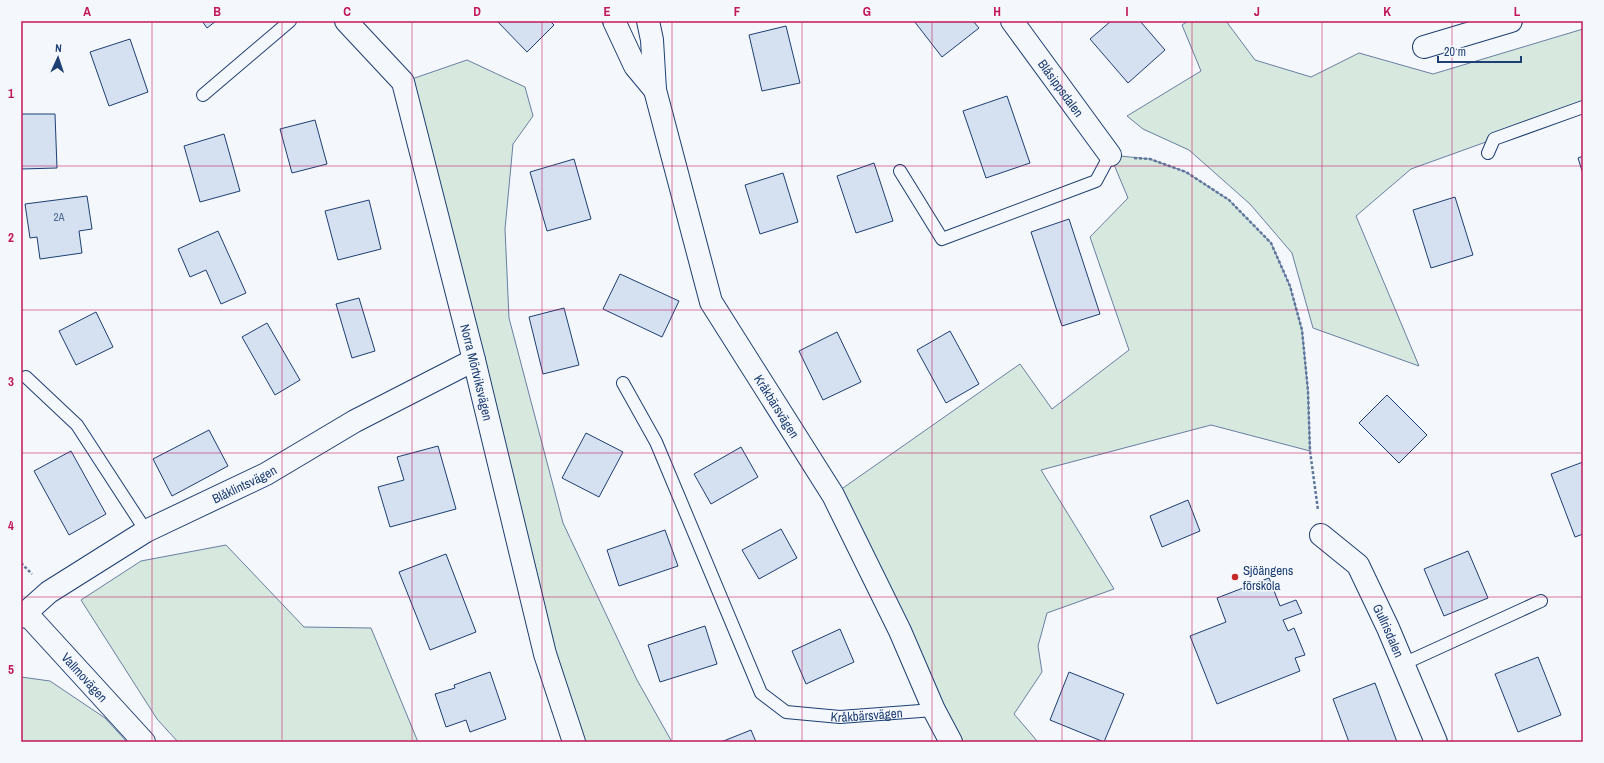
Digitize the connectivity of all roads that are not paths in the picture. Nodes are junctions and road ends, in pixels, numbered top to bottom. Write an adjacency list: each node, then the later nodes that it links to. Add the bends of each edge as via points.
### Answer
1 (290, 21): 9 (lane)
2 (346, 21): 14 (street, Norra Mörtviksvägen, via 403,82)
3 (614, 21): 8 (street, Kråkbärsvägen, via 635,66)
4 (648, 21): 8 (street, Kråkbärsvägen, via 652,40)
5 (1012, 21): 12 (street, Blåsippsdalen)
6 (1511, 21): 7 (street)
7 (1424, 47)
8 (655, 90): 22 (street, Kråkbärsvägen, via 711,302 833,495 900,631)
9 (203, 95)
10 (1583, 107): 11 (lane, via 1494,139)
11 (1488, 153)
12 (1110, 155): 13 (lane, via 1096,181 942,239)
13 (900, 171)
14 (474, 360): 17 (street, Blåklintsvägen, via 355,421 266,474); 24 (street, Norra Mörtviksvägen, via 545,654)
15 (26, 377): 17 (lane, via 77,425)
16 (624, 383): 22 (lane, Kråkbärsvägen, via 656,442 761,693 786,712 840,717)
17 (146, 531): 20 (street, Blåklintsvägen, via 49,592)
18 (1322, 535): 21 (street, Gullrisdalen, via 1358,565)
19 (1541, 601): 21 (lane)
20 (24, 615): 23 (street, Vallmovägen)
21 (1403, 664): 26 (street, Gullrisdalen)
22 (934, 710): 25 (street, Kråkbärsvägen)
23 (144, 742)
24 (574, 742)
25 (951, 742)
26 (1436, 742)

